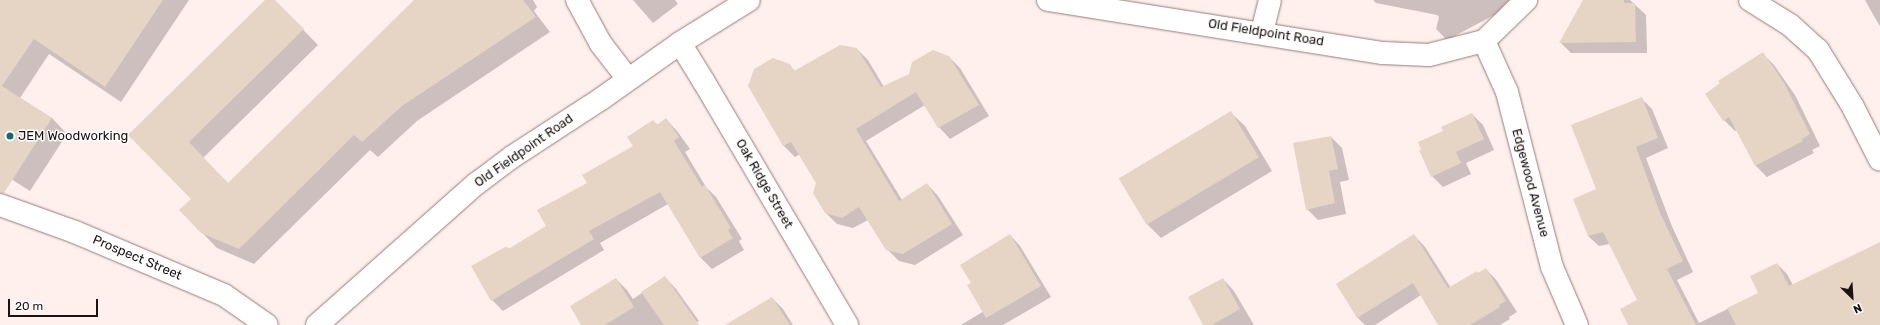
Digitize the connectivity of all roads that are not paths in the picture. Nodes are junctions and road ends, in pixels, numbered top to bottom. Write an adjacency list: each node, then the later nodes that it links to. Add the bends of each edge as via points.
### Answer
1 (576, 0): 10 (street, via 601,44)
2 (749, 0): 9 (street, Old Fieldpoint Road)
3 (1270, 0): 7 (street)
4 (1526, 0): 8 (street)
5 (1750, 0): 11 (street, via 1790,25 1818,50 1853,107)
6 (1059, 1): 7 (street, Old Fieldpoint Road)
7 (1262, 32): 8 (street, Old Fieldpoint Road, via 1383,53 1429,55)
8 (1484, 41): 16 (street, Edgewood Avenue, via 1507,92 1552,267)
9 (680, 43): 10 (street, Old Fieldpoint Road); 15 (street, Oak Ridge Street)
10 (628, 79): 14 (street, Old Fieldpoint Road, via 476,184)
11 (1880, 160)
12 (0, 205): 13 (street, Prospect Street, via 75,232 224,296)
13 (267, 325)
14 (317, 325)
15 (847, 325)
16 (1577, 325)

